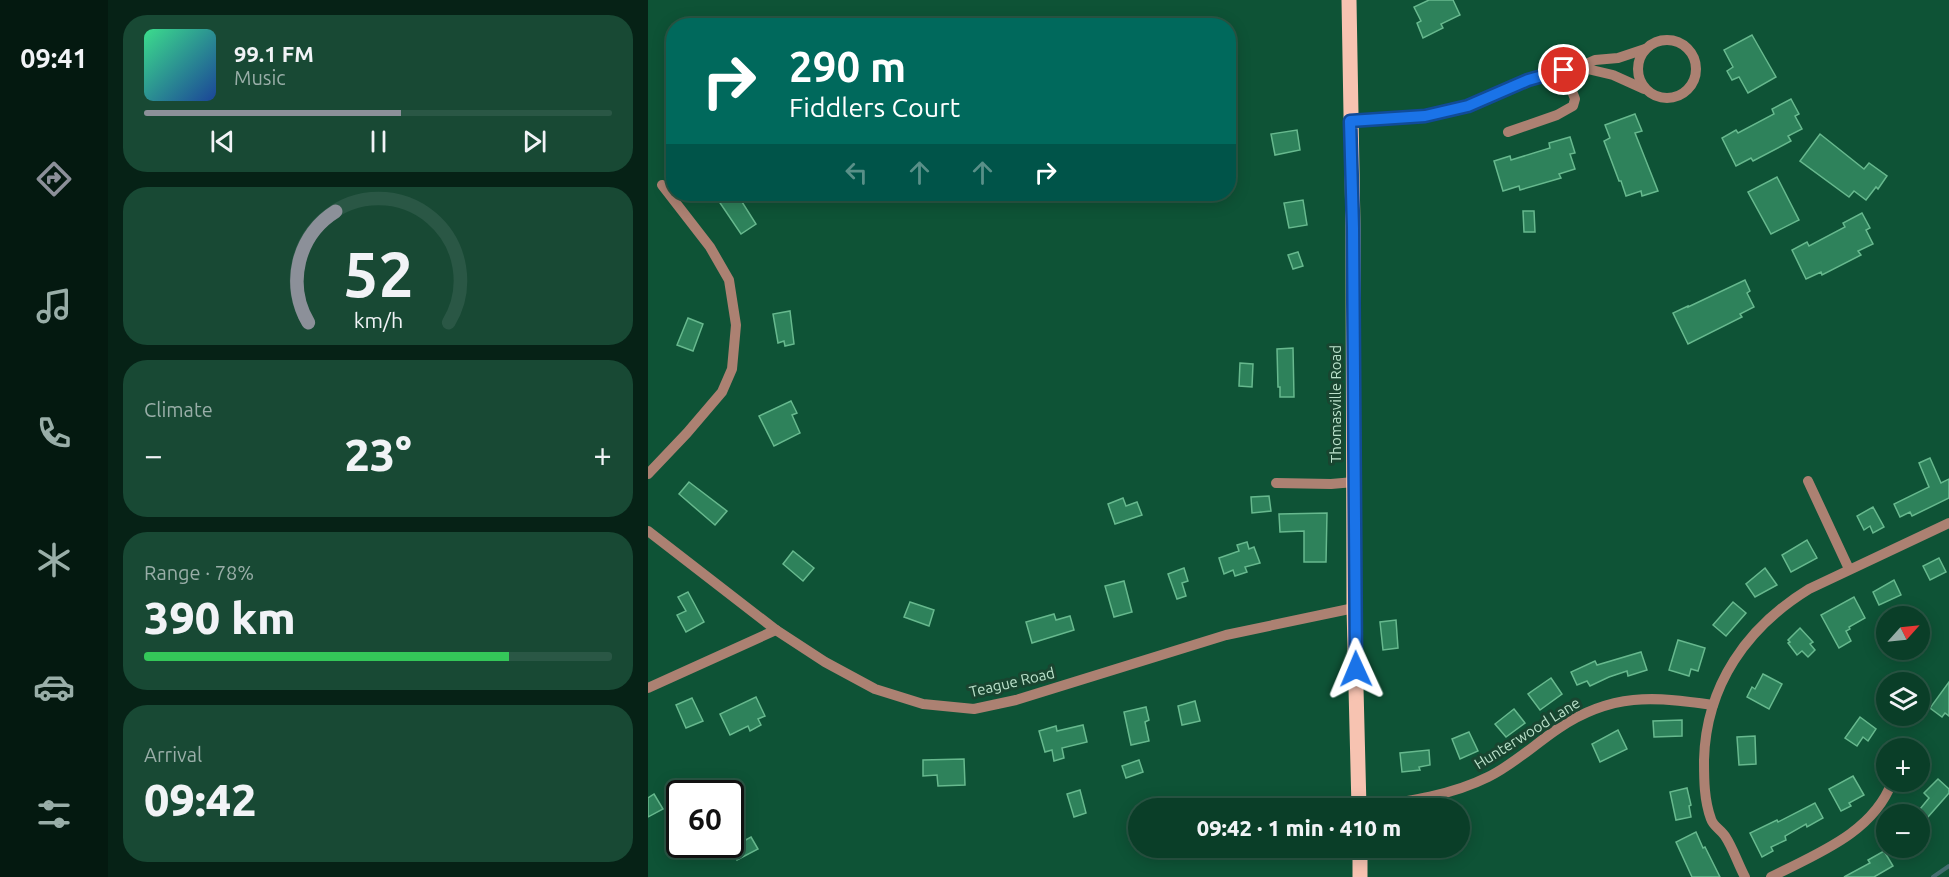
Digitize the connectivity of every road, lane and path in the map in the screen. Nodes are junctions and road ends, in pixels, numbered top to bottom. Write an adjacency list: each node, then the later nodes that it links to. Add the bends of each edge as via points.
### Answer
1 (1349, 0): 6 (main road, Thomasville Road)
2 (1645, 50): 3 (street); 5 (street, via 1638,66); 5 (street, via 1662,39 1675,40 1687,47 1696,71 1688,88 1671,98 1658,97)
3 (1579, 67): 4 (street); 5 (street, via 1613,75)
4 (1564, 70): 6 (street, via 1436,114); 7 (street, via 1575,99 1573,106)
5 (1647, 90)
6 (1350, 121): 13 (main road, Thomasville Road)
7 (1508, 132)
8 (662, 185): 9 (street)
9 (666, 190)
10 (674, 201): 11 (street, via 710,247 729,280 736,325 732,369 722,392)
11 (648, 474)
12 (1808, 480): 17 (street)
13 (1354, 482): 14 (street); 18 (main road, Thomasville Road)
14 (1276, 483)
15 (1949, 523): 17 (street)
16 (648, 531): 19 (street, Teague Road)
17 (1850, 569): 21 (street, via 1790,601 1759,627 1730,667)
18 (1354, 608): 19 (street, Teague Road, via 1226,635 974,709 923,704 874,689); 23 (main road, Thomasville Road)
19 (776, 630): 20 (street)
20 (648, 688)
21 (1713, 705): 24 (street, Hunterwood Lane, via 1645,698 1608,705 1573,720 1500,771 1473,784); 27 (street, via 1704,751 1707,803 1711,821 1725,836)
22 (1888, 792): 28 (street, via 1875,811 1848,836)
23 (1359, 798)
24 (1421, 798)
25 (1360, 858): 26 (main road)
26 (1360, 877)
27 (1745, 877)
28 (1771, 877)

